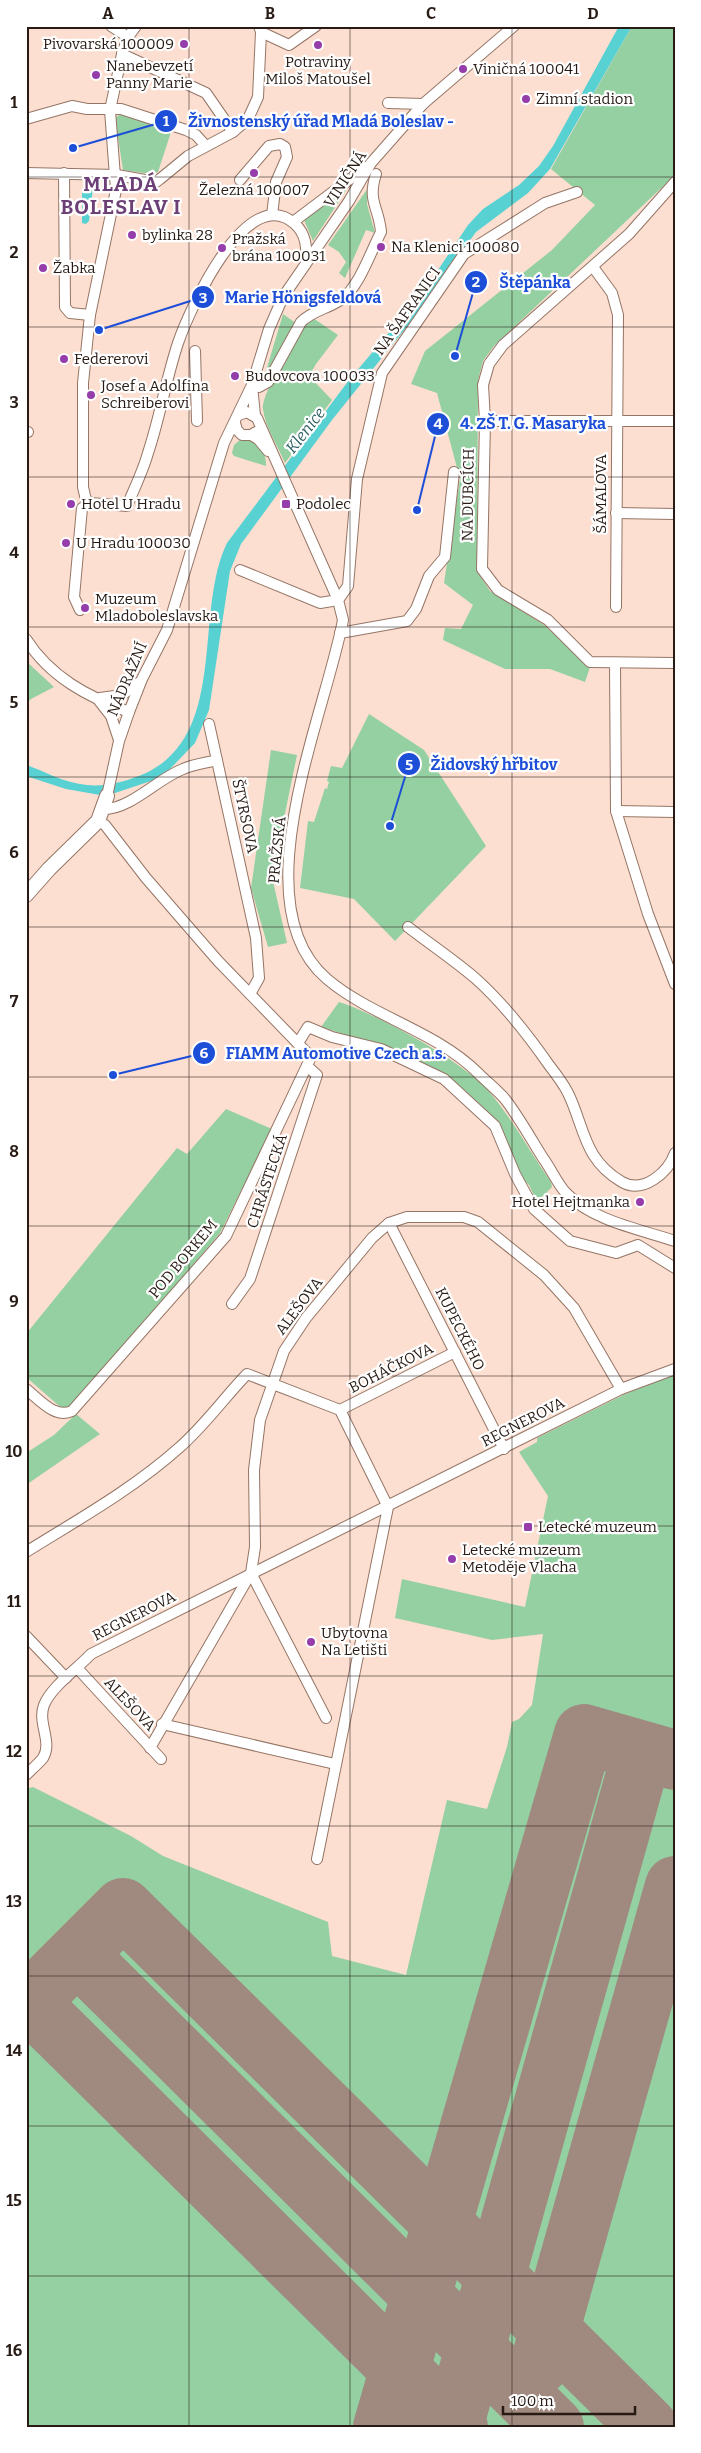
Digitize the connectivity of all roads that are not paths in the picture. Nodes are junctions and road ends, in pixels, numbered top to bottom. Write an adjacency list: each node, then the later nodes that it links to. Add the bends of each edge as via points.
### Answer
1 (111, 26): 6 (street)
2 (136, 26): 6 (street)
3 (514, 26): 9 (street, VINIČNÁ)
4 (311, 28): 5 (street, via 289,45)
5 (260, 29): 12 (street, via 258,97 248,119)
6 (128, 37): 7 (street)
7 (122, 54): 10 (street); 12 (street, via 206,93)
8 (388, 102): 9 (street)
9 (423, 104): 14 (street, VINIČNÁ)
10 (110, 110): 11 (street, via 72,106); 13 (street, via 121,109 186,130); 18 (street)
11 (26, 119)
12 (232, 132): 13 (street)
13 (205, 145): 18 (street, via 156,182)
14 (371, 163): 23 (street); 24 (street, VINIČNÁ, via 350,201)
15 (64, 173): 16 (street); 18 (street); 26 (street, via 65,308 70,312)
16 (26, 174)
17 (376, 174): 28 (street, via 372,202 381,232 352,289 343,299 308,315 268,382 259,387)
18 (117, 175): 26 (street)
19 (240, 180): 22 (street, via 269,146 280,144 285,147 287,157 276,182)
20 (675, 182): 25 (street, NA DUBCÍCH, via 629,234)
21 (576, 192): 43 (street, NA ŠAFRANICI, via 545,203 464,254 382,373 357,479 348,586)
22 (272, 215): 23 (street); 39 (street, via 249,224 240,233 195,300 177,345 148,454 127,506)
23 (293, 222): 24 (street, via 304,235)
24 (306, 262): 28 (street, VINIČNÁ, via 276,312)
25 (593, 267): 32 (street, NA DUBCÍCH, via 494,355 483,386); 34 (street, ŠÁMALOVA, via 612,293 618,315)
26 (90, 315): 39 (street, via 82,383)
27 (195, 350): 31 (street)
28 (252, 385): 29 (street, VINIČNÁ); 30 (street, VINIČNÁ)
29 (257, 418): 30 (street, via 247,412); 35 (street, via 258,427); 37 (street, PRAŽSKÁ)
30 (237, 419): 35 (street, via 237,430); 36 (street, NÁDRAŽNÍ, via 224,443)
31 (197, 421)
32 (485, 421): 34 (street); 48 (street, NA DUBCÍCH, via 482,569 498,590 548,620 590,662)
33 (675, 421): 34 (street)
34 (616, 422): 40 (street, ŠÁMALOVA)
35 (247, 435): 36 (street, NÁDRAŽNÍ, via 234,438); 37 (street, PRAŽSKÁ, via 263,444)
36 (223, 452): 50 (street, NÁDRAŽNÍ, via 167,630)
37 (276, 465): 43 (street, PRAŽSKÁ)
38 (454, 472): 46 (street, via 445,557 429,576 416,609 407,621)
39 (84, 504): 45 (street, via 74,597)
40 (616, 513): 41 (street); 44 (street, ŠÁMALOVA)
41 (675, 514)
42 (240, 570): 43 (street, via 320,603)
43 (338, 600): 46 (street, PRAŽSKÁ, via 342,620)
44 (616, 607)
45 (80, 610)
46 (340, 633): 67 (street, PRAŽSKÁ, via 309,743 289,850 287,881 290,907 301,945 319,970 341,990 468,1064 504,1099 566,1193 596,1215)
47 (26, 639): 51 (street, via 60,678)
48 (615, 663): 49 (street, NA DUBCÍCH); 57 (street)
49 (675, 663)
50 (142, 679): 51 (street, via 122,695); 52 (street, NÁDRAŽNÍ)
51 (96, 698): 52 (street); 54 (street, via 112,716)
52 (129, 712): 54 (street, NÁDRAŽNÍ)
53 (210, 724): 55 (street, ŠTYRSOVA)
54 (120, 740): 56 (street, NÁDRAŽNÍ)
55 (218, 760): 56 (street, via 183,769 125,805); 62 (street, ŠTYRSOVA, via 256,938 259,978)
56 (103, 809): 59 (street); 62 (street, via 105,825 146,878)
57 (616, 811): 58 (street); 61 (street, via 648,914)
58 (675, 812)
59 (26, 895)
60 (408, 927): 65 (street, via 476,979 520,1027 568,1093 586,1145 596,1160 630,1185 656,1180 663,1175)
61 (675, 984)
62 (250, 994): 63 (street)
63 (298, 1043): 64 (street); 68 (street, via 308,1027 332,1037 381,1049 444,1080 495,1126 534,1209 570,1241 616,1253 638,1245)
64 (309, 1062): 69 (street, CHRÁSTECKÁ, via 317,1075 301,1126 250,1279); 73 (street, POD BORKEM, via 226,1236 72,1411 64,1415 57,1413)
65 (675, 1153)
66 (389, 1224): 70 (street, KUPECKÉHO); 72 (street, ALEŠOVA, via 372,1238 306,1318 284,1352); 74 (street, ALEŠOVA, via 408,1216 464,1217 478,1222 544,1275 574,1308)
67 (675, 1241)
68 (675, 1268)
69 (232, 1304)
70 (455, 1352): 75 (street, BOHÁČKOVA); 76 (street, KUPECKÉHO)
71 (675, 1370): 74 (street, REGNEROVA)
72 (271, 1385): 75 (street, BOHÁČKOVA); 78 (street, BOHÁČKOVA, via 247,1374 198,1431 151,1472 120,1495); 79 (street, ALEŠOVA, via 260,1420 254,1470 255,1547)
73 (26, 1389)
74 (621, 1389): 76 (street, REGNEROVA)
75 (340, 1410): 77 (street, BOHÁČKOVA)
76 (504, 1449): 77 (street, REGNEROVA)
77 (388, 1507): 79 (street, REGNEROVA); 87 (street)
78 (26, 1552)
79 (251, 1574): 81 (street, REGNEROVA, via 92,1654); 83 (street); 84 (street)
80 (26, 1636): 82 (street)
81 (78, 1669): 82 (street, REGNEROVA); 85 (street, ALEŠOVA)
82 (66, 1678): 88 (street, REGNEROVA, via 44,1704 41,1718 47,1749)
83 (326, 1718)
84 (162, 1724): 85 (street); 87 (street)
85 (150, 1748): 86 (street, ALEŠOVA)
86 (161, 1759)
87 (335, 1764): 89 (street)
88 (26, 1775)
89 (317, 1860)

